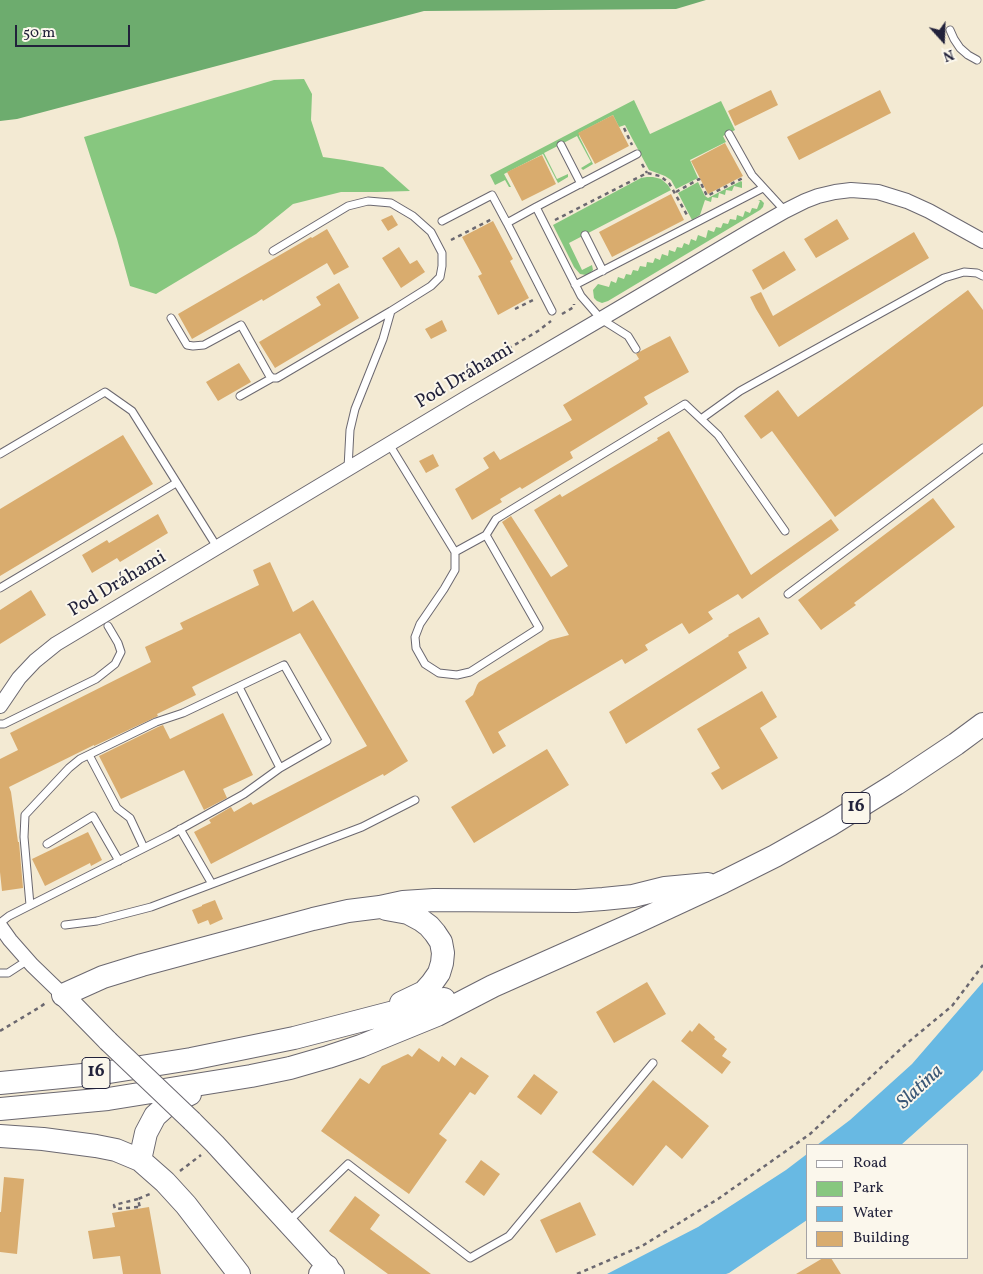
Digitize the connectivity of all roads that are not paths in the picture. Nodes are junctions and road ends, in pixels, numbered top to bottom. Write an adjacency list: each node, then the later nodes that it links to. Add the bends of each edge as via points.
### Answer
1 (950, 30): 2 (lane, via 960,48)
2 (977, 60)
3 (730, 134): 7 (lane, via 751,174)
4 (561, 145): 6 (lane)
5 (637, 154): 6 (lane)
6 (581, 184): 8 (lane)
7 (763, 188): 9 (lane); 15 (lane)
8 (536, 207): 11 (lane); 17 (lane)
9 (785, 210): 13 (street, Pod Dráhami, via 835,192 878,192 922,208); 21 (street, Pod Dráhami)
10 (442, 221): 11 (lane, via 492,195)
11 (507, 223): 19 (lane)
12 (585, 235): 15 (lane)
13 (983, 241)
14 (273, 251): 18 (lane, via 348,206 368,201 391,203 431,232 442,253 442,266 440,277 430,286)
15 (603, 271): 17 (lane)
16 (983, 276): 25 (lane, via 964,272 944,278 740,391)
17 (575, 285): 21 (lane)
18 (390, 311): 23 (lane, via 284,375); 29 (lane, via 383,339 355,409 350,430)
19 (552, 311)
20 (171, 318): 23 (lane, via 187,345 193,346 204,345 240,325)
21 (601, 319): 22 (lane, via 628,336); 26 (street, Pod Dráhami)
22 (636, 350)
23 (272, 378): 24 (lane)
24 (240, 396)
25 (702, 419): 31 (lane, via 718,435); 32 (lane, via 685,404 496,518)
26 (389, 444): 29 (street, Pod Dráhami); 34 (lane)
27 (983, 448): 36 (lane)
28 (0, 454): 30 (lane, via 105,392 132,411)
29 (348, 469): 33 (street, Pod Dráhami)
30 (176, 483): 33 (lane); 35 (lane)
31 (784, 531)
32 (486, 535): 34 (lane); 34 (lane, via 539,628 470,672 457,675 438,672 425,664 416,648 415,637 455,570)
33 (217, 547): 39 (street, Pod Dráhami, via 56,644 24,672)
34 (455, 552)
35 (0, 588)
36 (788, 594)
37 (108, 626): 40 (lane, via 121,652 115,664 96,679)
38 (239, 687): 42 (lane); 43 (lane); 43 (lane, via 284,665 327,741)
39 (0, 706)
40 (0, 724)
41 (983, 724): 49 (main road, 16, via 830,825)
42 (89, 755): 47 (lane, via 117,808 130,818); 51 (lane, via 69,768 25,816)
43 (280, 768): 45 (lane, via 244,794)
44 (415, 800): 50 (lane, via 362,827)
45 (180, 829): 47 (lane); 50 (lane)
46 (47, 844): 48 (lane, via 93,816)
47 (144, 848): 48 (lane)
48 (119, 861): 51 (lane)
49 (724, 882): 52 (main road, via 665,888 603,900 434,900); 57 (main road, 16)
50 (212, 884): 54 (lane, via 151,907 97,921)
51 (30, 906): 53 (lane)
52 (380, 907): 58 (main road, via 313,919 142,965); 59 (main road, via 408,913 429,926 440,942 442,963 439,973 424,992)
53 (0, 924): 55 (street)
54 (65, 925)
55 (28, 960): 56 (lane); 58 (street)
56 (0, 973)
57 (493, 986): 59 (main road, 16); 62 (main road, 16, via 437,1015 362,1046 290,1068)
58 (62, 995): 66 (street, bridge, via 215,1144)
59 (369, 1019): 61 (main road, 16, via 164,1064)
60 (653, 1063): 66 (lane, via 509,1236 470,1258 348,1164)
61 (0, 1083)
62 (213, 1083): 63 (main road, 16, via 108,1099); 65 (main road, via 166,1106 155,1116 146,1133)
63 (0, 1109)
64 (0, 1136): 65 (main road, via 96,1146)
65 (140, 1160): 68 (main road, via 166,1182)
66 (287, 1223): 67 (street)
67 (327, 1271)
68 (240, 1274)

